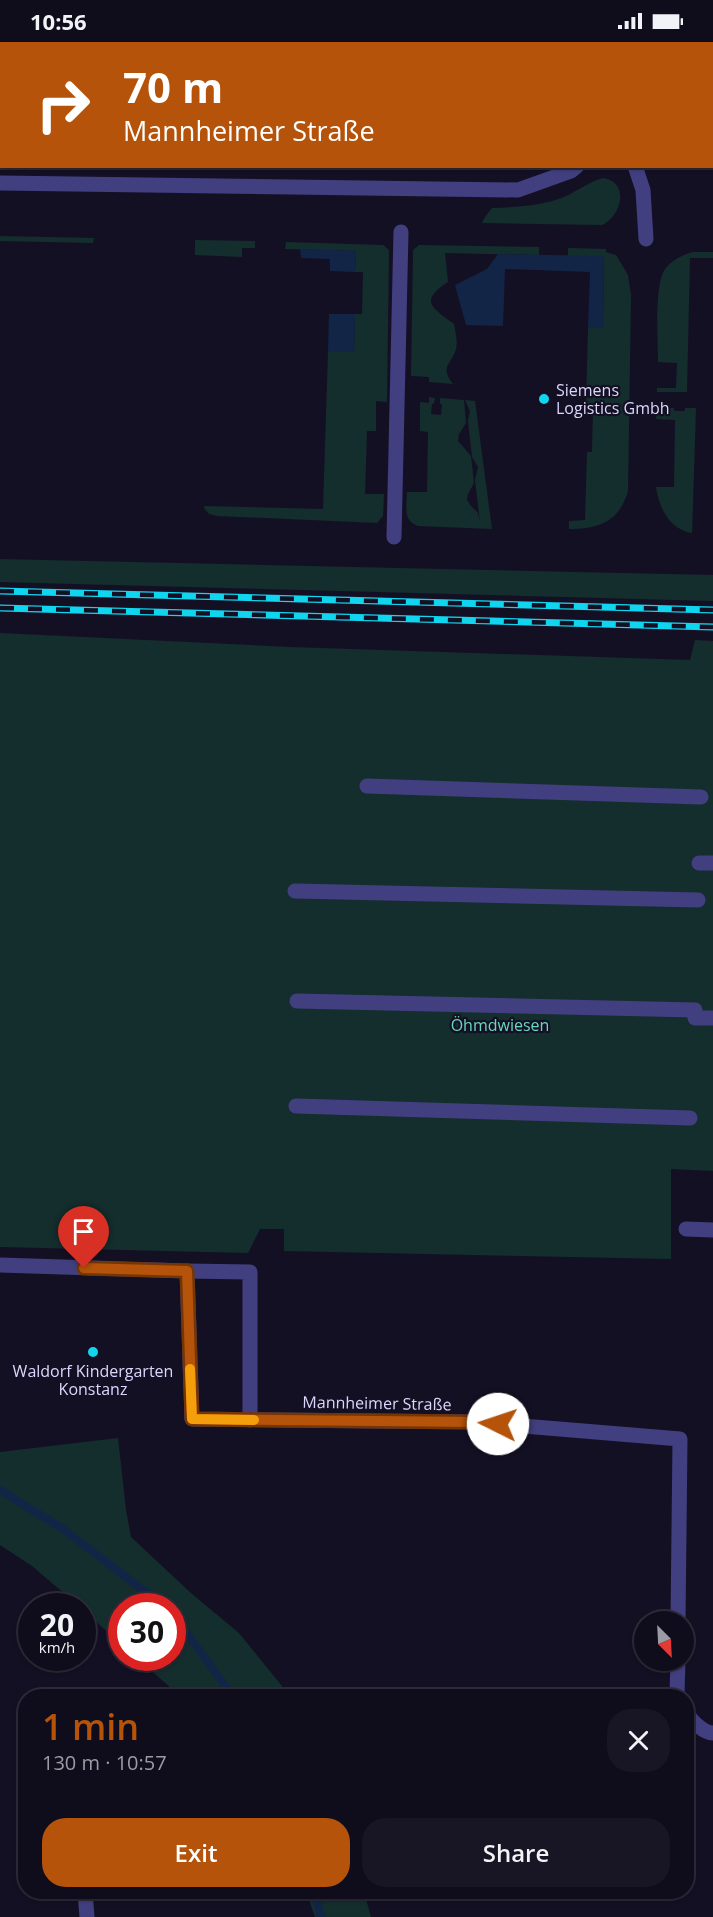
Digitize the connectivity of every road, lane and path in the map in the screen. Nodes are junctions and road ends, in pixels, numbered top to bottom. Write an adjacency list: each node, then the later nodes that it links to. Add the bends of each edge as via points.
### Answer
1 (575, 168): 3 (street, via 518,190)
2 (636, 168): 5 (street, via 644,190)
3 (0, 183)
4 (401, 232): 6 (street)
5 (646, 239)
6 (394, 537)
7 (367, 786): 8 (street)
8 (701, 796)
9 (295, 891): 10 (street)
10 (698, 900)
11 (297, 1001): 12 (street, via 695,1014)
12 (713, 1018)
13 (296, 1106): 14 (street)
14 (690, 1118)
15 (686, 1229): 16 (street)
16 (713, 1230)
17 (0, 1265): 18 (street)
18 (187, 1271): 19 (street, Mannheimer Straße, via 192,1419); 19 (street, via 250,1272)
19 (250, 1420): 20 (street, Mannheimer Straße, via 476,1422 680,1439)
20 (678, 1611)
21 (678, 1671): 22 (street)
22 (677, 1689)
23 (694, 1721): 24 (street)
24 (713, 1733)
25 (86, 1899): 26 (street)
26 (87, 1917)

